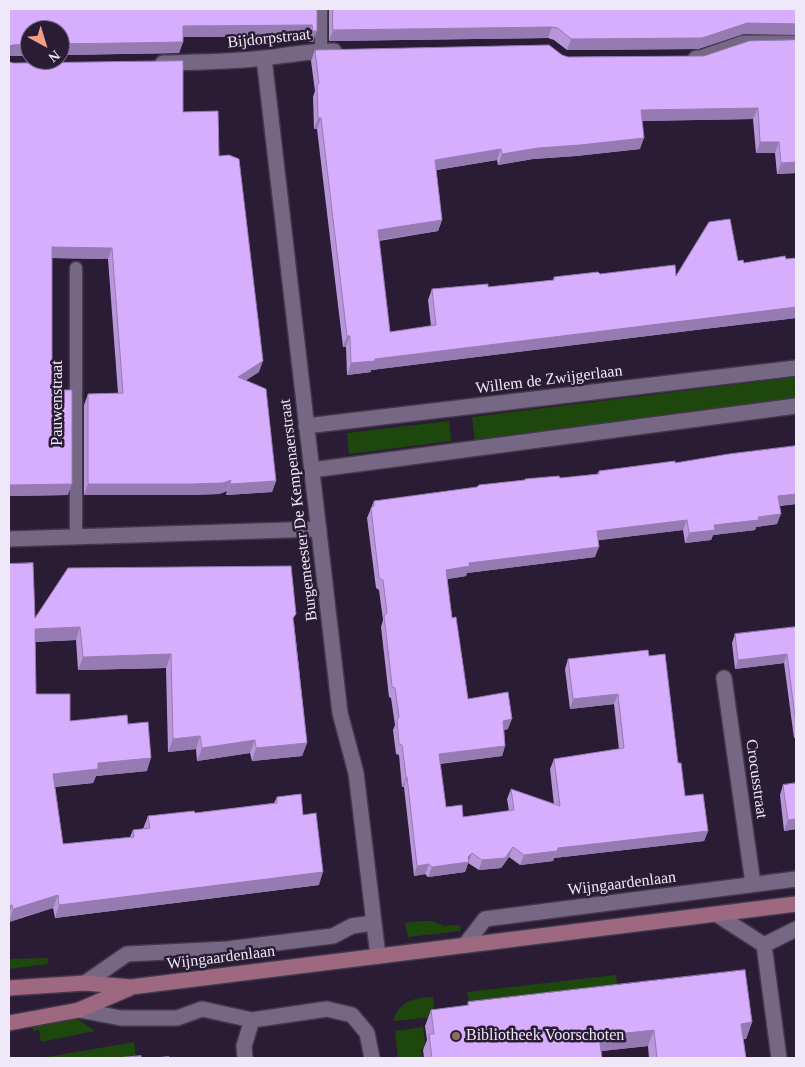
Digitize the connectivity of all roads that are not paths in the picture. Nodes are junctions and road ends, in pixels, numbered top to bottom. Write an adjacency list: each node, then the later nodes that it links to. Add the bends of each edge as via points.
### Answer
1 (321, 9): 3 (lane)
2 (796, 43): 6 (street, via 743,43 700,58)
3 (322, 51): 4 (street, Bijdorpstraat); 5 (street, Bijdorpstraat)
4 (349, 51)
5 (264, 58): 7 (street, Bijdorpstraat); 11 (street, Burgemeester De Kempenaerstraat)
6 (680, 58)
7 (145, 63)
8 (76, 268): 14 (lane, Pauwenstraat)
9 (796, 368): 11 (street, Willem de Zwijgerlaan)
10 (796, 406): 12 (street)
11 (306, 426): 12 (street, Burgemeester De Kempenaerstraat)
12 (312, 470): 13 (street, Burgemeester De Kempenaerstraat)
13 (318, 529): 14 (street); 21 (street, Burgemeester De Kempenaerstraat, via 340,713 356,774)
14 (76, 537): 15 (street)
15 (9, 539)
16 (724, 678): 18 (street, Crocusstraat)
17 (796, 879): 18 (street, Wijngaardenlaan)
18 (753, 884): 24 (street, Wijngaardenlaan, via 485,919)
19 (796, 904): 20 (main road, Wijngaardenlaan)
20 (716, 914): 23 (street); 24 (main road, Wijngaardenlaan)
21 (374, 923): 25 (street, Burgemeester De Kempenaerstraat); 26 (street, Wijngaardenlaan, via 352,926 334,936 227,949 127,954)
22 (796, 929): 23 (street)
23 (764, 945): 34 (street)
24 (465, 946): 25 (main road, Wijngaardenlaan)
25 (378, 956): 27 (main road, Wijngaardenlaan)
26 (85, 983): 27 (main road, Wijngaardenlaan); 28 (main road, Wijngaardenlaan)
27 (131, 987): 29 (main road, Wijngaardenlaan)
28 (9, 988)
29 (79, 1010): 30 (street, Wijngaardenlaan, via 121,1018 177,1018 202,1009); 31 (main road, Wijngaardenlaan)
30 (252, 1020): 32 (street, via 244,1046); 33 (street, via 327,1009 352,1015 367,1033)
31 (9, 1023)
32 (245, 1058)
33 (372, 1058)
34 (779, 1058)

